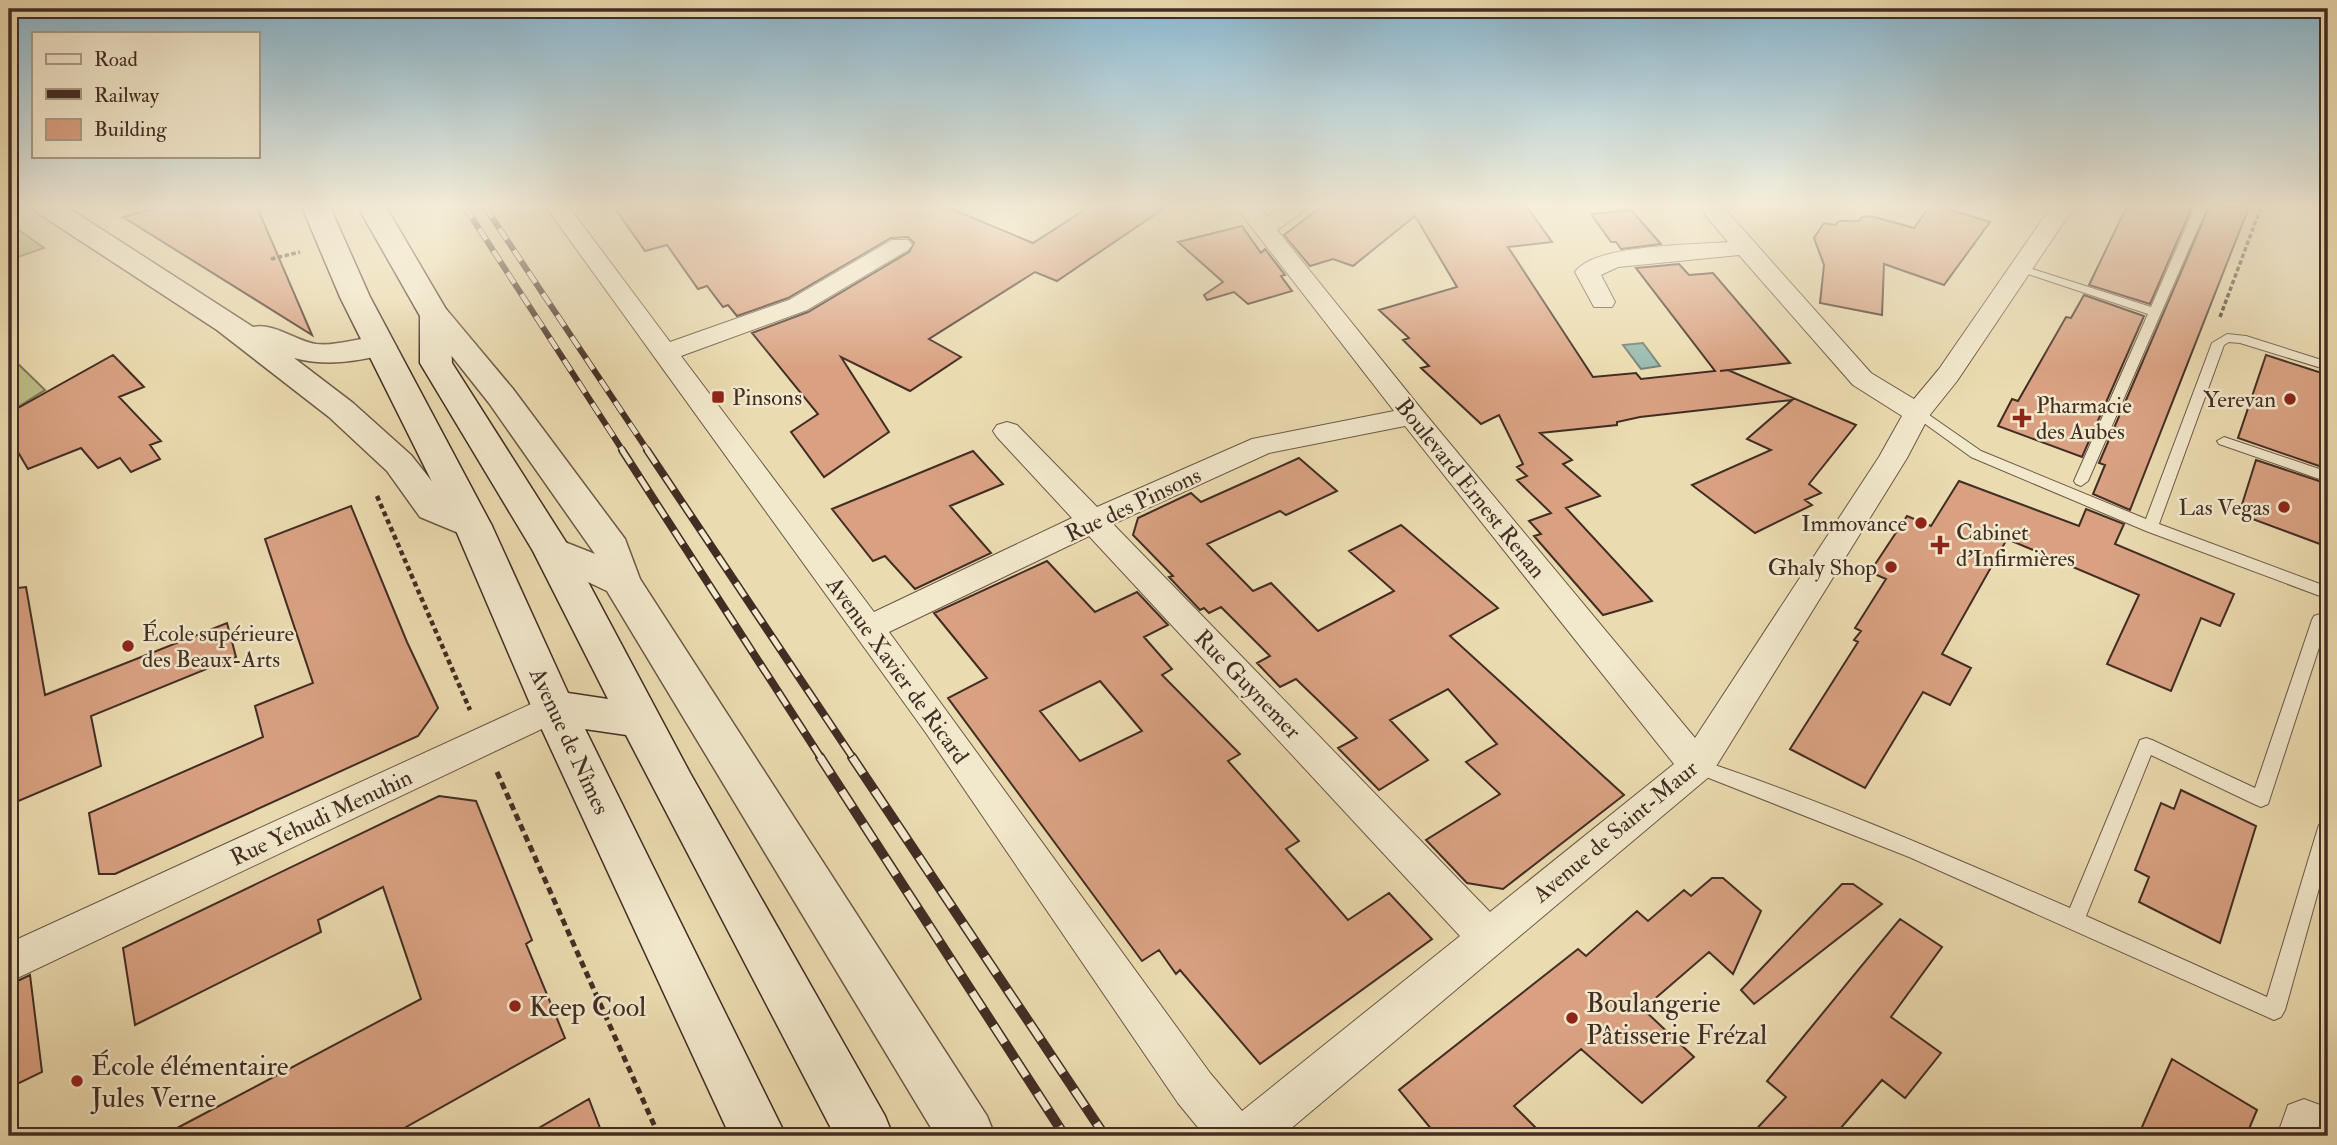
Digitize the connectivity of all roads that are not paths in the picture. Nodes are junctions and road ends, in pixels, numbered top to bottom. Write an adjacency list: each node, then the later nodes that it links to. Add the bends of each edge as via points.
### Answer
1 (131, 260): 15 (main road)
2 (341, 260): 16 (main road, Avenue de Nîmes)
3 (403, 260): 14 (main road)
4 (597, 260): 17 (street, Avenue Xavier de Ricard)
5 (873, 260): 17 (street, via 798,304)
6 (1289, 260): 21 (street, Boulevard Ernest Renan)
7 (1612, 260): 12 (street, via 1587,272)
8 (1757, 260): 20 (street, via 1862,379)
9 (2028, 260): 11 (street, Avenue de Saint-Maur)
10 (2178, 260): 13 (lane)
11 (2022, 270): 13 (lane); 20 (street, Avenue de Saint-Maur)
12 (1603, 302)
13 (2155, 312): 25 (lane)
14 (435, 316): 18 (main road); 30 (main road, via 501,396 612,548)
15 (228, 323): 16 (main road, via 293,351 319,356); 27 (main road, via 341,410 399,463 433,508)
16 (380, 346): 18 (main road); 27 (main road, Avenue de Nîmes)
17 (666, 352): 33 (street, Avenue Xavier de Ricard)
18 (436, 363): 29 (main road)
19 (2328, 366): 28 (lane, via 2241,339 2218,342)
20 (1917, 413): 28 (lane, via 1976,454); 36 (street, Avenue de Saint-Maur)
21 (1412, 416): 26 (street, Rue des Pinsons, via 1262,445); 36 (street, Boulevard Ernest Renan)
22 (1007, 431): 26 (street, Rue Guynemer)
23 (2224, 441): 24 (lane)
24 (2328, 477)
25 (2081, 481)
26 (1093, 521): 33 (street, Rue des Pinsons); 39 (street, Rue Guynemer)
27 (473, 526): 34 (main road, Avenue de Nîmes)
28 (2151, 527): 31 (lane)
29 (552, 550): 30 (main road); 35 (main road)
30 (621, 581): 43 (main road)
31 (2328, 593)
32 (2320, 620): 38 (lane, via 2261,799 2146,745)
33 (867, 629): 44 (street, Avenue Xavier de Ricard, via 1194,1088)
34 (553, 708): 35 (main road); 40 (street, Rue Yehudi Menuhin); 41 (main road, Avenue de Nîmes)
35 (640, 720): 42 (main road)
36 (1698, 766): 38 (lane, via 1816,809); 39 (street, Avenue de Saint-Maur)
37 (2326, 831): 38 (lane, via 2274,1010)
38 (2075, 919)
39 (1488, 937): 45 (street, Avenue de Saint-Maur)
40 (9, 963)
41 (758, 1136)
42 (865, 1136)
43 (967, 1136)
44 (1234, 1136)
45 (1247, 1136)

